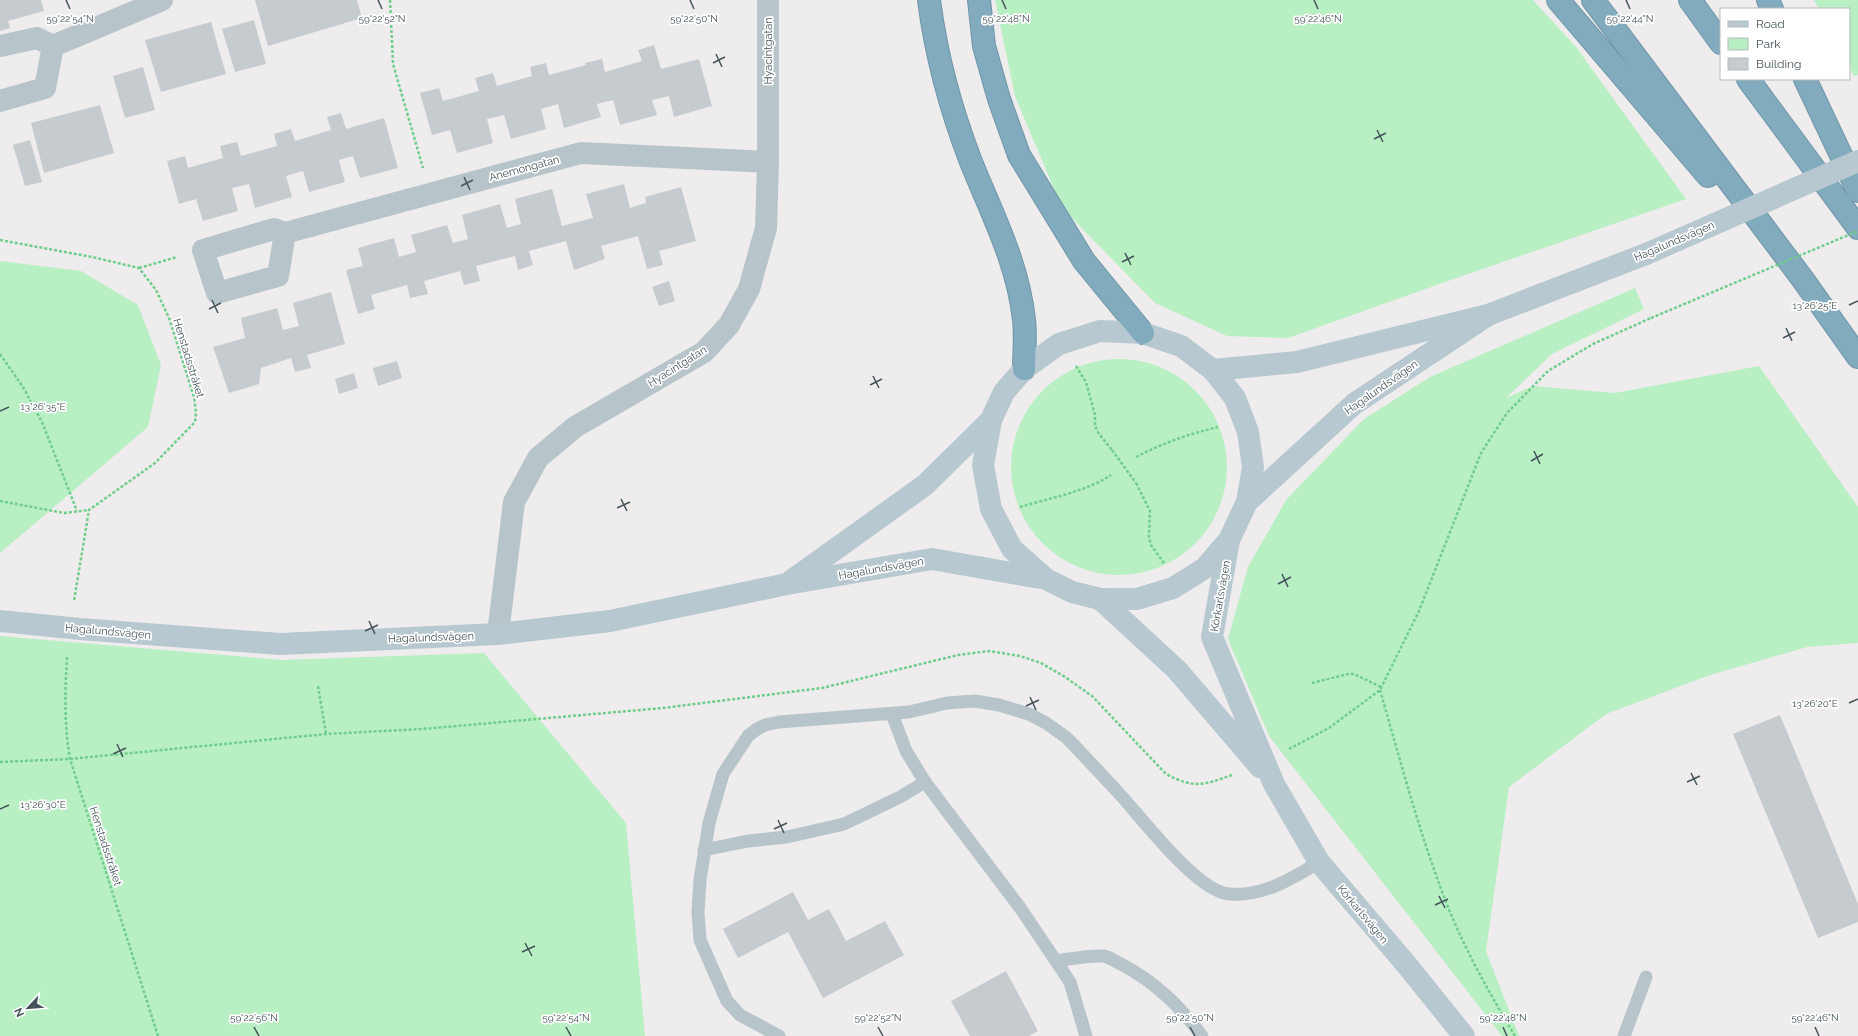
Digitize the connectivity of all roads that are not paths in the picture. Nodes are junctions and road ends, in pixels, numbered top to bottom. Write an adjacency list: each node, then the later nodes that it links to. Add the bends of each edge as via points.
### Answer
1 (162, 0): 10 (street)
2 (768, 0): 15 (street, Hyacintgatan)
3 (929, 0): 23 (highway, via 946,86 971,161 1001,231 1014,270 1024,321)
4 (978, 0): 21 (highway, via 984,46 999,99 1019,154 1084,261)
5 (1558, 0): 20 (highway)
6 (1593, 0): 20 (highway)
7 (1690, 0): 8 (highway)
8 (1720, 42)
9 (0, 46): 10 (street, via 37,38)
10 (53, 46): 13 (street, via 45,88)
11 (1749, 80): 17 (highway)
12 (1805, 80): 16 (highway)
13 (0, 101)
14 (1858, 161): 19 (street, Hagalundsvägen, bridge, via 1646,254)
15 (768, 162): 18 (street, Anemongatan, via 581,153); 32 (street, Hyacintgatan, via 766,228 749,289 729,325 704,352 575,427 538,458 514,502)
16 (1858, 191)
17 (1858, 229)
18 (285, 233): 18 (street, Anemongatan, via 274,229 203,250 217,293 278,276)
19 (1488, 315): 24 (street, Hagalundsvägen, via 1297,362); 26 (street, Hagalundsvägen, via 1354,404)
20 (1839, 330): 22 (highway)
21 (1143, 333): 23 (street, via 1100,331 1086,335 1059,344); 24 (street, via 1181,346)
22 (1858, 357)
23 (1024, 368): 25 (street, via 1004,392)
24 (1213, 370): 26 (street, via 1235,398 1248,432 1252,467)
25 (991, 420): 28 (street, via 983,465 990,509 1012,549); 29 (street, Hagalundsvägen, via 925,485)
26 (1247, 502): 27 (street)
27 (1229, 540): 30 (street, via 1205,568 1173,588 1137,599); 35 (street, Körkarlsvägen, via 1212,637)
28 (1046, 579): 29 (street, Hagalundsvägen, via 932,559); 30 (street, via 1072,592)
29 (787, 584): 32 (street, Hagalundsvägen, via 610,621)
30 (1100, 599): 35 (street, Körkarlsvägen, via 1177,670)
31 (0, 621): 32 (street, Hagalundsvägen, via 280,644)
32 (498, 634)
33 (892, 714): 34 (lane, via 906,752); 36 (lane, via 779,722 757,729 748,736 723,774); 37 (lane, via 947,703 975,701 999,705 1046,722 1067,738 1185,866 1208,886 1220,892 1233,894 1260,891 1282,883)
34 (925, 782): 36 (lane, via 844,824 787,837 748,841); 38 (lane, via 1021,909)
35 (1274, 784): 37 (street, Körkarlsvägen)
36 (704, 850): 40 (lane, via 698,912 702,946 727,1001 740,1015)
37 (1319, 862): 43 (street, Körkarlsvägen)
38 (1056, 961): 41 (lane, via 1070,982); 42 (lane, via 1106,956 1158,986 1189,1018)
39 (1646, 977): 44 (lane)
40 (778, 1036)
41 (1086, 1036)
42 (1202, 1036)
43 (1464, 1036)
44 (1624, 1036)

